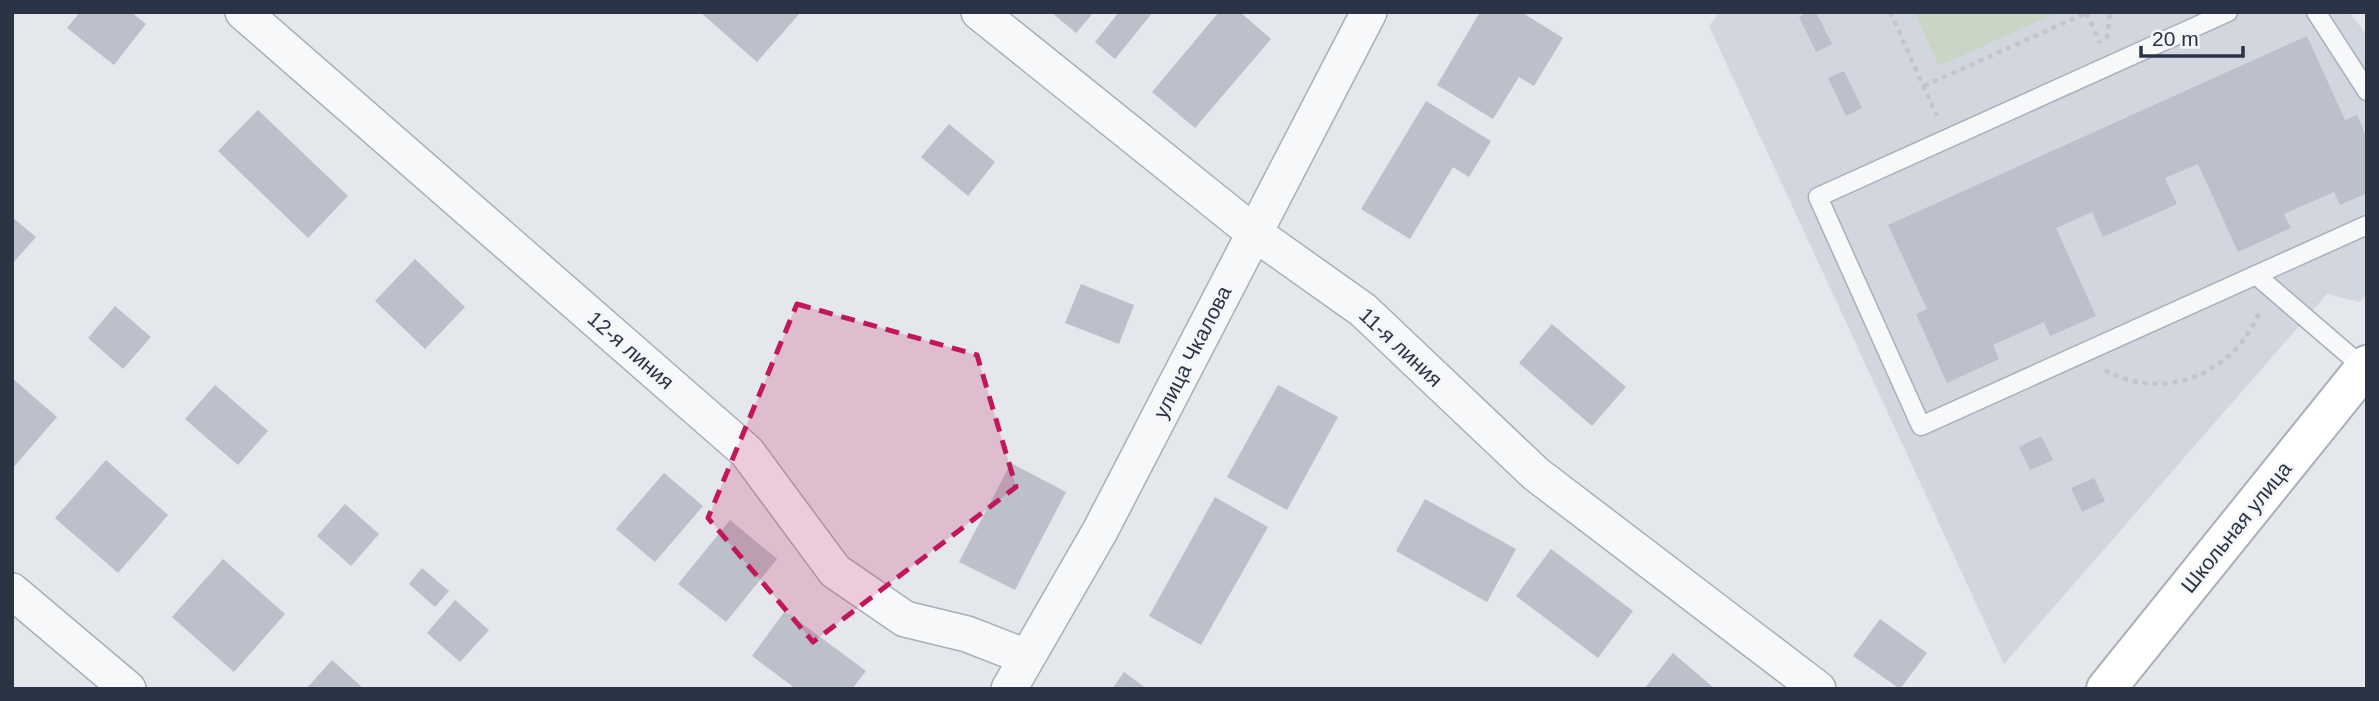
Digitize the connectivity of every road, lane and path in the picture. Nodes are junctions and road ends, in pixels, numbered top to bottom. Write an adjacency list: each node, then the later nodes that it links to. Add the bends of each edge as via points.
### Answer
1 (243, 12): 19 (street, 12-я линия, via 747,452 835,571 905,619 967,634)
2 (979, 12): 14 (street, 11-я линия)
3 (1369, 12): 14 (street, улица Чкалова)
4 (1890, 12): 10 (path)
5 (2110, 12): 9 (path)
6 (2228, 12): 12 (lane)
7 (2316, 12): 11 (lane)
8 (2086, 13): 10 (path)
9 (2106, 44)
10 (1924, 86): 12 (path)
11 (2367, 91)
12 (1948, 139): 16 (lane, via 1818,197 1921,426)
13 (2367, 225): 15 (lane)
14 (1253, 232): 19 (street, улица Чкалова, via 1100,531); 22 (street, 11-я линия, via 1363,310 1536,474)
15 (2261, 279): 16 (lane); 16 (path, via 2263,302 2255,325 2224,362 2202,375 2155,385 2130,381); 17 (lane)
16 (2082, 353)
17 (2365, 366): 23 (street, Школьная улица)
18 (12, 592): 20 (street)
19 (1026, 657): 21 (street, улица Чкалова)
20 (128, 689)
21 (1009, 689)
22 (1818, 689)
23 (2106, 689)

